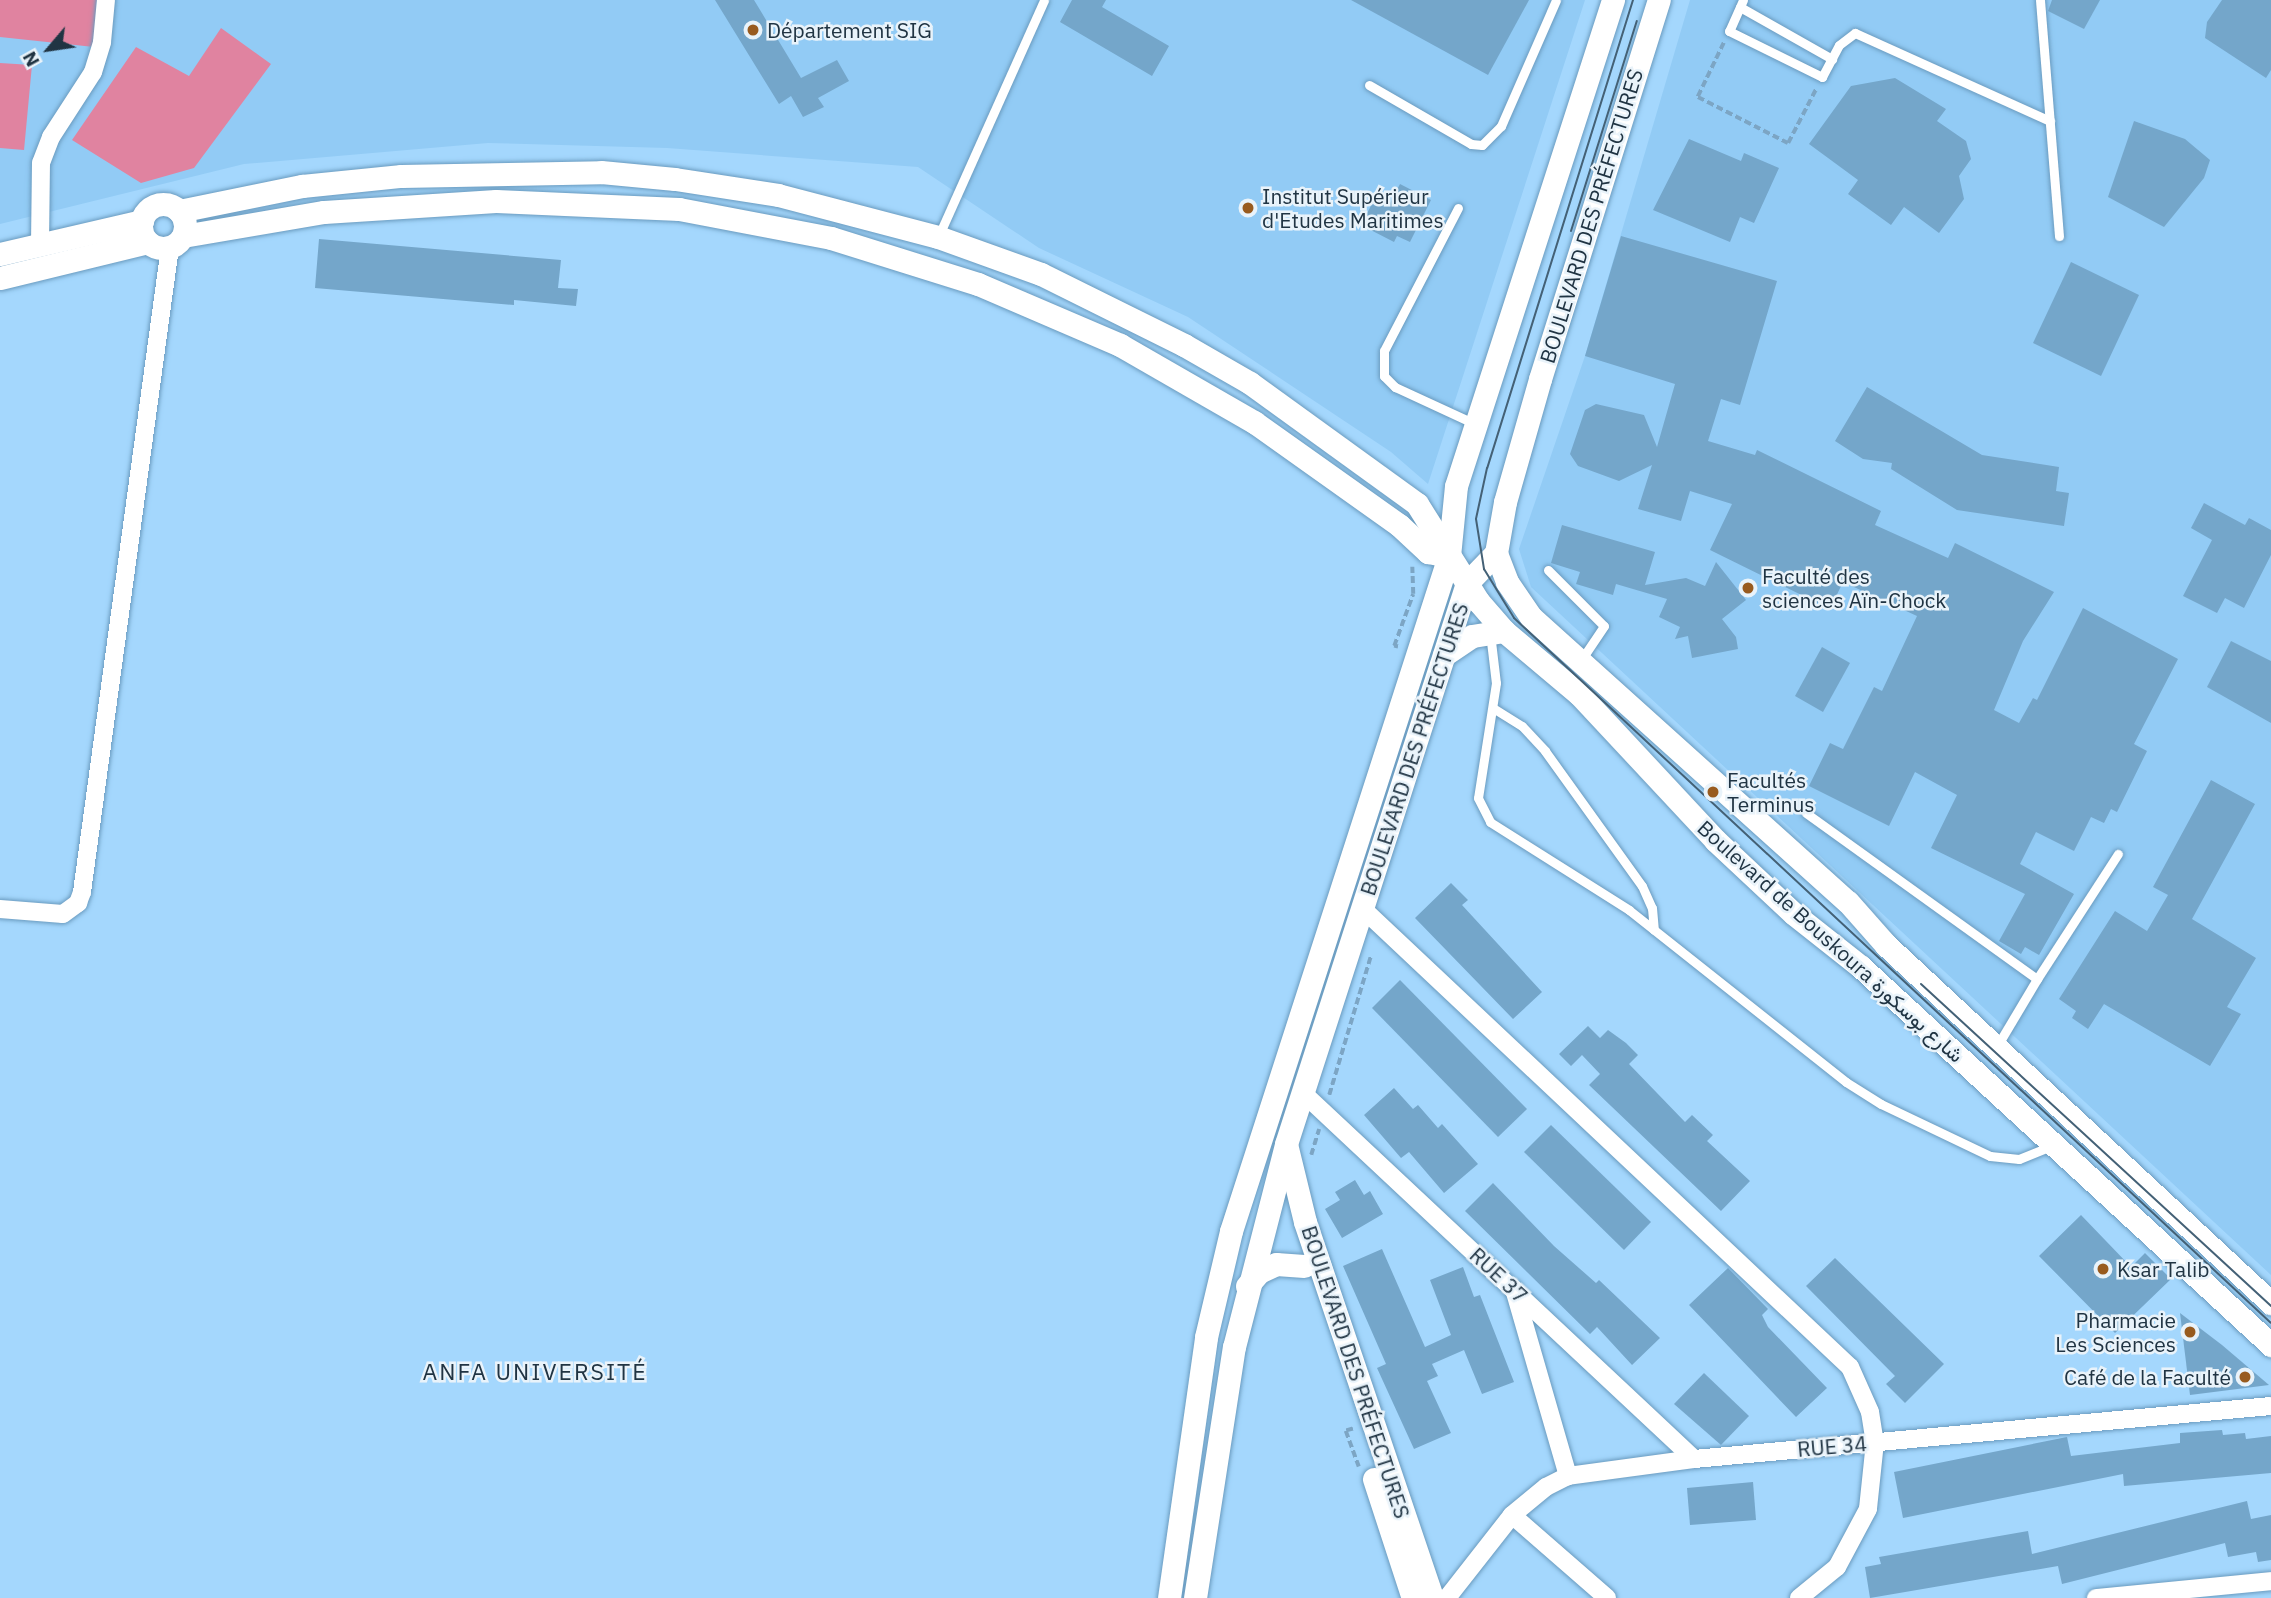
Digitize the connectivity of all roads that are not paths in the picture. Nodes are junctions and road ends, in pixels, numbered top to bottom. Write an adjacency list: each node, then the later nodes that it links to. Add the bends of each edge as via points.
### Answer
1 (106, 0): 16 (street, via 102,42 93,72 54,131 40,163)
2 (1044, 0): 15 (lane)
3 (1556, 0): 9 (lane, via 1501,126 1482,145 1471,144)
4 (1613, 0): 19 (street, BOULEVARD DES PRÉFECTURES)
5 (1659, 0): 22 (street, BOULEVARD DES PRÉFECTURES, via 1540,379 1505,502)
6 (2040, 0): 10 (lane)
7 (1741, 4): 8 (lane); 8 (lane, via 1729,31 1822,78)
8 (1832, 59): 10 (lane, via 1845,37 1855,33)
9 (1368, 85)
10 (2049, 121): 13 (lane)
11 (1458, 208): 19 (lane, via 1384,351 1384,376 1395,387)
12 (179, 211): 14 (street, via 185,223); 14 (street, via 167,204 154,206); 15 (street, via 302,186 401,176 601,172 778,195)
13 (2059, 236)
14 (161, 237): 16 (street); 18 (street); 23 (street, via 324,212 496,201 679,209 831,238 978,284 1120,345 1254,422 1399,525 1428,552); 33 (street, via 82,892 78,904 63,914)
15 (938, 237): 21 (street, via 1041,274 1184,345 1250,383)
16 (40, 244): 17 (street)
17 (0, 254)
18 (0, 278)
19 (1476, 425): 20 (street, BOULEVARD DES PRÉFECTURES)
20 (1456, 486): 21 (street, via 1438,500); 23 (street, BOULEVARD DES PRÉFECTURES)
21 (1416, 504): 23 (street, Boulevard de Bouskoura شارع بوسكورة)
22 (1496, 554): 25 (street, BOULEVARD DES PRÉFECTURES); 28 (street, Boulevard de Bouskoura شارع بوسكورة, via 1524,609)
23 (1449, 556): 25 (street, Boulevard de Bouskoura شارع بوسكورة); 38 (street, BOULEVARD DES PRÉFECTURES)
24 (1548, 570): 28 (lane, via 1604,626)
25 (1467, 583): 26 (street, Boulevard de Bouskoura شارع بوسكورة); 27 (street, BOULEVARD DES PRÉFECTURES)
26 (1497, 631): 27 (street, via 1465,639); 29 (lane); 40 (street, Boulevard de Bouskoura شارع بوسكورة, via 1580,695 1745,867)
27 (1444, 655): 32 (street, BOULEVARD DES PRÉFECTURES)
28 (1580, 661): 36 (street, Boulevard de Bouskoura شارع بوسكورة, via 1849,902 1886,945)
29 (1493, 708): 34 (lane, via 1522,726 1545,751 1642,886 1652,908); 34 (lane, via 1479,789 1484,815 1597,887)
30 (1806, 813): 35 (lane)
31 (2118, 854): 35 (lane)
32 (1362, 908): 37 (street, BOULEVARD DES PRÉFECTURES); 49 (street, via 1825,1340 1850,1367 1864,1392)
33 (0, 909)
34 (1654, 930): 40 (lane, via 1846,1082 1881,1104 1990,1156 2020,1159)
35 (2037, 979): 36 (lane)
36 (1997, 1046): 46 (street, Boulevard de Bouskoura شارع بوسكورة)
37 (1302, 1092): 39 (street, BOULEVARD DES PRÉFECTURES); 45 (street, RUE 37)
38 (1264, 1124): 39 (street); 41 (street, BOULEVARD DES PRÉFECTURES)
39 (1286, 1143): 42 (street, BOULEVARD DES PRÉFECTURES); 57 (street, BOULEVARD DES PRÉFECTURES, via 1305,1222)
40 (2053, 1145): 47 (street, Boulevard de Bouskoura شارع بوسكورة)
41 (1253, 1161): 42 (street, via 1270,1170); 54 (street, BOULEVARD DES PRÉFECTURES, via 1206,1337)
42 (1276, 1181): 43 (street, BOULEVARD DES PRÉFECTURES); 44 (street, BOULEVARD DES PRÉFECTURES)
43 (1304, 1266): 44 (street, via 1268,1267); 56 (street, BOULEVARD DES PRÉFECTURES)
44 (1247, 1286): 55 (street, BOULEVARD DES PRÉFECTURES, via 1220,1418)
45 (1514, 1289): 50 (street, RUE 37); 51 (street)
46 (2269, 1295)
47 (2271, 1345)
48 (2271, 1406): 49 (street, RUE 34)
49 (1875, 1442): 50 (street, RUE 34); 60 (street, via 1872,1488 1861,1530 1837,1567)
50 (1694, 1459): 51 (street, RUE 34)
51 (1568, 1476): 52 (street, RUE 34, via 1546,1487)
52 (1512, 1515): 58 (street, RUE 34); 59 (street)
53 (2271, 1581): 61 (street)
54 (1169, 1598)
55 (1195, 1598)
56 (1413, 1598)
57 (1432, 1598)
58 (1447, 1598)
59 (1608, 1598)
60 (1799, 1598)
61 (2096, 1598)

